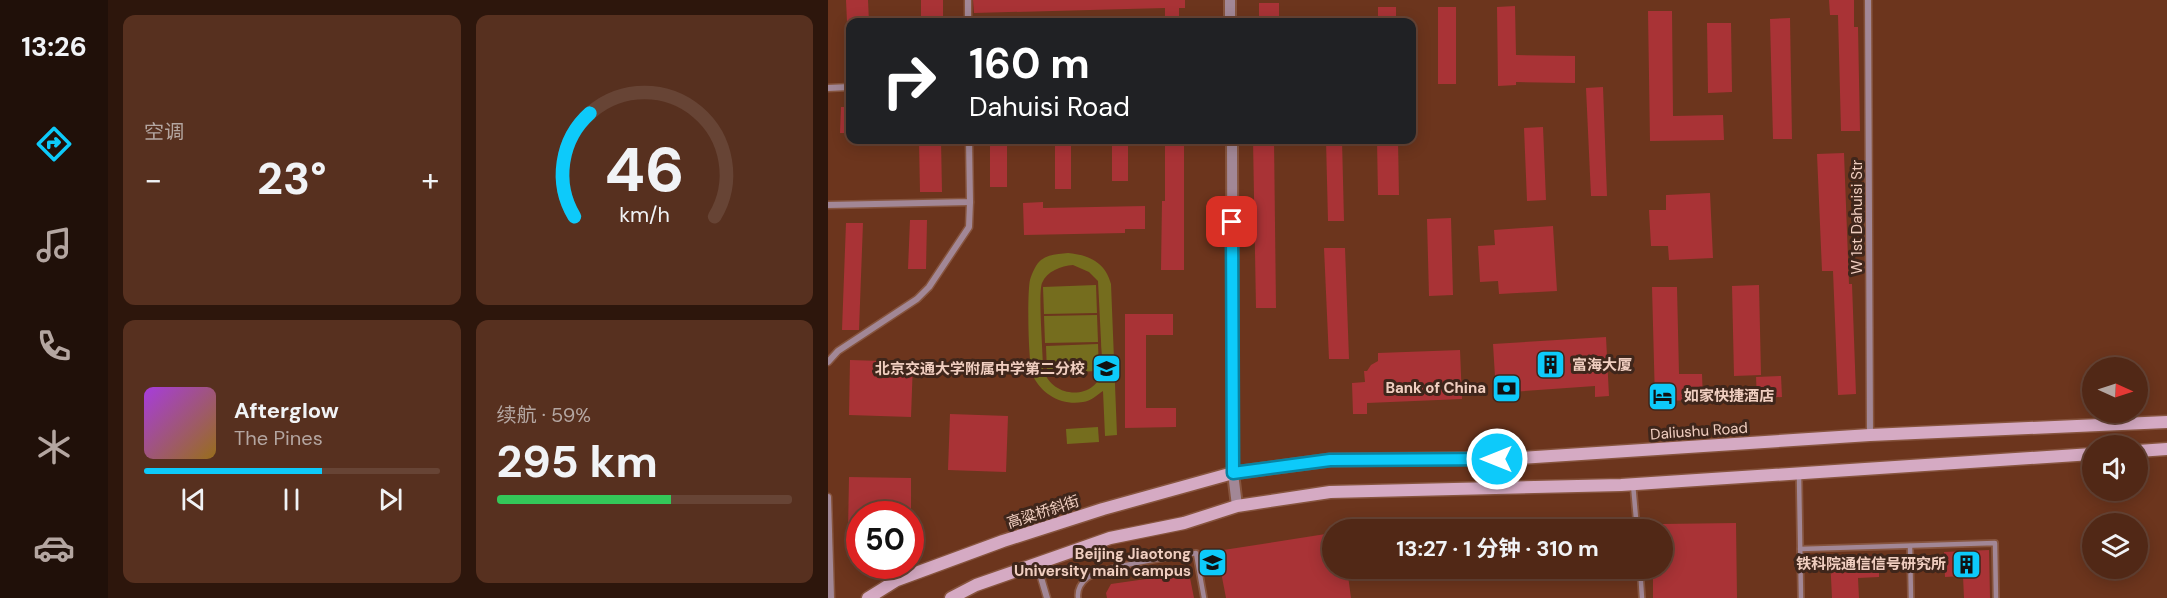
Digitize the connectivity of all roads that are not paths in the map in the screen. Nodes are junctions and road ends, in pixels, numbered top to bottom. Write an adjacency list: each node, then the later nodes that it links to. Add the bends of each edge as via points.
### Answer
1 (968, 0): 4 (street)
2 (1230, 0): 5 (street)
3 (1868, 0): 14 (street, W 1st Dahuisi Str)
4 (968, 18)
5 (1230, 18)
6 (828, 87): 7 (street)
7 (846, 87)
8 (969, 144): 10 (street)
9 (1232, 144): 18 (street)
10 (970, 202): 11 (street); 12 (street, via 969,227 929,287)
11 (828, 205)
12 (828, 362)
13 (2167, 422): 14 (main road, Daliushu Road)
14 (1870, 435): 18 (main road, Daliushu Road, via 1521,458 1330,460)
15 (2167, 449): 16 (main road)
16 (2148, 450)
17 (2082, 455): 19 (main road)
18 (1233, 473): 22 (street); 30 (main road, 高粱桥斜街, via 1004,541 897,580)
19 (1799, 473): 20 (main road); 26 (lane)
20 (1634, 484): 22 (main road, via 1330,492); 23 (lane)
21 (828, 497): 24 (street)
22 (1237, 506): 27 (main road, via 1184,523 1110,538)
23 (1636, 519)
24 (828, 533): 29 (street)
25 (1910, 546): 26 (lane); 37 (lane); 38 (lane, via 1995,543)
26 (1800, 549): 36 (lane)
27 (1037, 564): 31 (main road); 32 (street)
28 (1641, 579): 35 (lane)
29 (831, 598)
30 (868, 598)
31 (951, 598)
32 (1047, 598)
33 (1078, 598): 34 (lane, via 1080,585 1106,569 1196,553)
34 (1204, 598)
35 (1642, 598)
36 (1801, 598)
37 (1911, 598)
38 (1996, 598)

